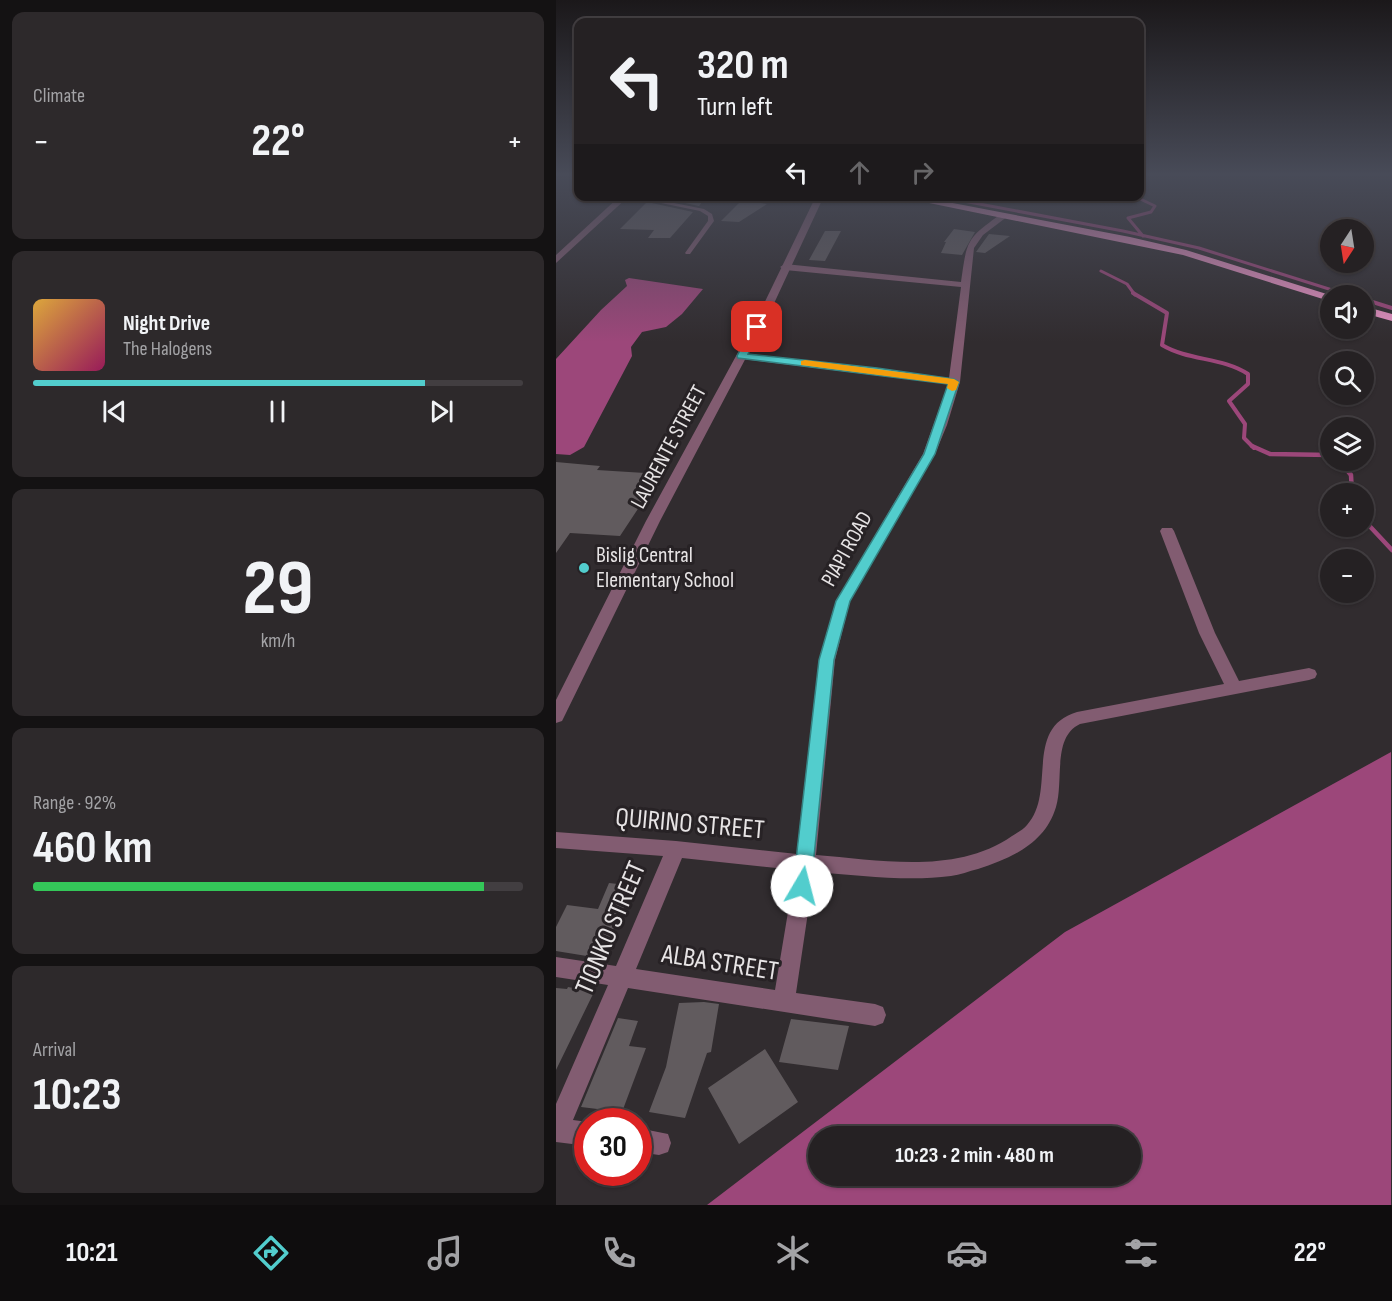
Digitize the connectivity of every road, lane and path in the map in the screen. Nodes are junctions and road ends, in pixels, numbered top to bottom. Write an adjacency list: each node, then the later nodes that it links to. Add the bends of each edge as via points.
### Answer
1 (589, 230): 7 (street)
2 (706, 230): 6 (lane)
3 (803, 230): 8 (street, LAURENTE STREET)
4 (986, 230): 9 (street, PIAPI ROAD, via 970,248)
5 (1074, 230): 10 (highway, via 1186,253)
6 (688, 253)
7 (556, 260)
8 (785, 267): 9 (street); 13 (street, LAURENTE STREET)
9 (965, 285): 14 (street, PIAPI ROAD)
10 (1320, 295)
11 (1374, 312): 12 (highway)
12 (1392, 318)
13 (742, 356): 14 (street); 18 (street, LAURENTE STREET, via 653,522)
14 (954, 382): 21 (street, PIAPI ROAD, via 929,454 843,601 827,660)
15 (1167, 531): 17 (street, via 1207,633)
16 (1309, 674): 17 (street)
17 (1234, 687): 21 (street, QUIRINO STREET, via 1066,723 1056,736 1046,807 1034,831 1004,852 953,868 908,870)
18 (556, 717)
19 (556, 840): 20 (street, QUIRINO STREET)
20 (676, 849): 21 (street, QUIRINO STREET); 23 (street, TIONKO STREET)
21 (806, 863): 24 (street, PIAPI ROAD)
22 (556, 968): 23 (street, ALBA STREET)
23 (620, 976): 24 (street, ALBA STREET); 26 (street, TIONKO STREET)
24 (784, 1002): 25 (street, ALBA STREET)
25 (875, 1015)
26 (557, 1130): 27 (street)
27 (574, 1132)

